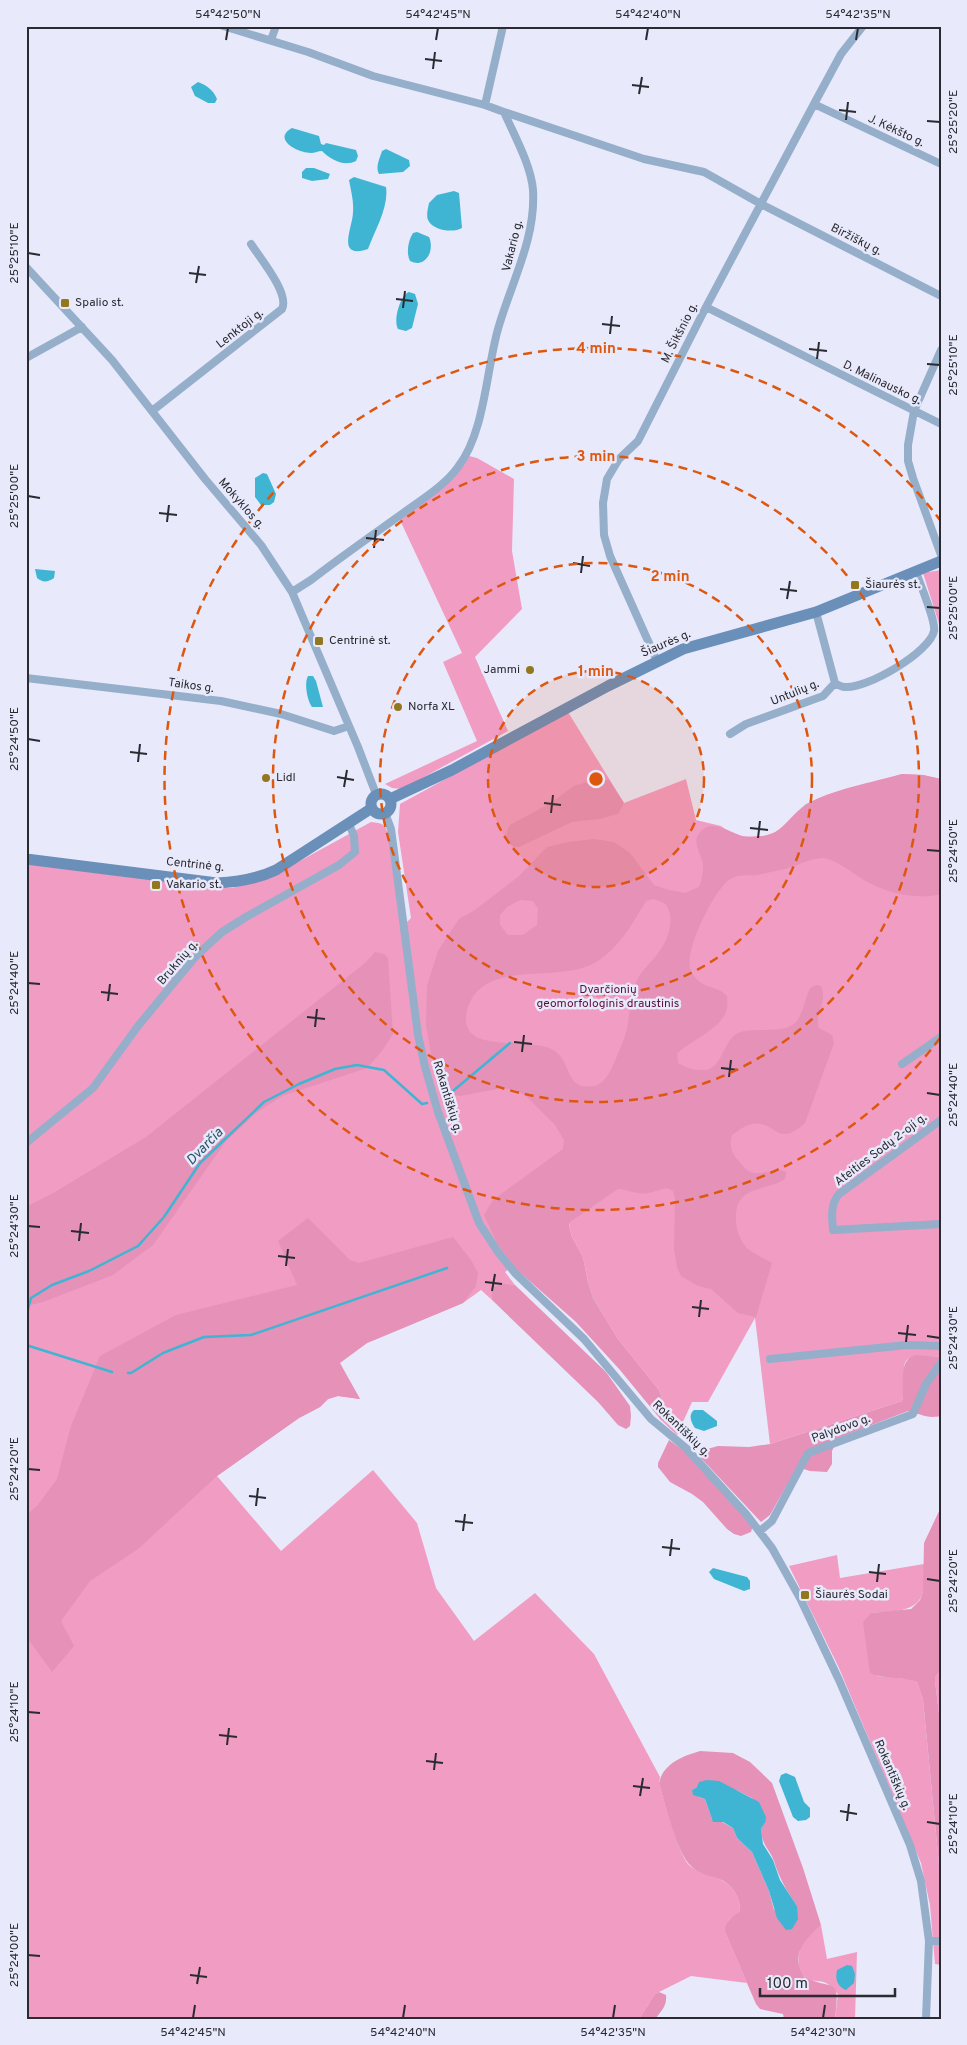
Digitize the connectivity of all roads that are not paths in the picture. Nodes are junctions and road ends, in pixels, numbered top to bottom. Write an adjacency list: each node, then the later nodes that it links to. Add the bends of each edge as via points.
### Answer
1 (223, 26): 5 (street)
2 (276, 26): 5 (street)
3 (503, 26): 7 (street)
4 (863, 26): 6 (street, M. Šikšnio g., via 841,54)
5 (271, 40): 7 (street, via 373,76)
6 (814, 104): 9 (street, J. Kėkšto g.); 10 (street, M. Šikšnio g.)
7 (485, 105): 8 (street)
8 (504, 112): 10 (street, Biržiškų g., via 644,160 704,172); 24 (street, Vakario g., via 530,173 533,205 521,268 498,330 480,413 466,455 458,468 429,494)
9 (941, 164)
10 (761, 204): 13 (street, Biržiškų g.); 14 (street, M. Šikšnio g.)
11 (251, 244): 18 (street, Lenktoji g., via 282,293 284,306)
12 (26, 267): 15 (street, Mokyklos g.)
13 (941, 296)
14 (706, 308): 19 (street, D. Malinausko g.); 26 (street, M. Šikšnio g., via 638,441 619,459 607,479 603,503 604,535 610,556)
15 (82, 327): 17 (street); 18 (street, Mokyklos g.)
16 (941, 350): 19 (street)
17 (26, 358)
18 (152, 411): 24 (street, Mokyklos g., via 262,545)
19 (914, 411): 20 (street, D. Malinausko g.); 21 (street, via 908,460)
20 (941, 424)
21 (941, 555)
22 (941, 561): 23 (main road, Šiaurės g.)
23 (916, 572): 25 (main road, Šiaurės g.); 28 (street, Untulių g., via 934,624 930,640 897,668 882,676 852,687 840,687)
24 (292, 592): 29 (street, Mokyklos g.)
25 (816, 612): 26 (main road, Šiaurės g., via 682,649); 28 (street)
26 (657, 661): 32 (main road, Šiaurės g., via 452,770)
27 (26, 678): 29 (street, Taikos g., via 221,701 281,714 334,731)
28 (835, 683): 30 (street, Untulių g., via 823,696 746,724)
29 (349, 726): 31 (street, Mokyklos g.)
30 (730, 734)
31 (376, 794): 32 (main road, via 385,794); 33 (main road, via 371,801)
32 (390, 799): 34 (main road, via 391,806)
33 (372, 808): 34 (main road, via 376,813); 35 (main road, Centrinė g.)
34 (386, 813): 45 (street, Rokantiškių g., via 391,829 425,1067 479,1223 515,1273 584,1339 651,1419 686,1448)
35 (349, 824): 36 (main road, Centrinė g., via 276,870 261,877 233,882 217,883); 40 (street, Bruknių g., via 355,852 339,865 222,932 190,963 93,1088)
36 (26, 859)
37 (941, 1038): 38 (street)
38 (902, 1064)
39 (941, 1120): 41 (street, Ateities Sodų 2-oji g., via 839,1194 832,1207 833,1230)
40 (26, 1143)
41 (941, 1224)
42 (941, 1346): 43 (street, via 908,1345)
43 (770, 1358)
44 (941, 1363): 45 (street, Palydovo g., via 926,1384 913,1414 808,1453 772,1521)
45 (760, 1531): 46 (street, Rokantiškių g., via 782,1565 823,1644 910,1845 921,1881)
46 (929, 1941): 47 (street); 48 (street, Rokantiškių g.)
47 (941, 1941)
48 (926, 2019)

